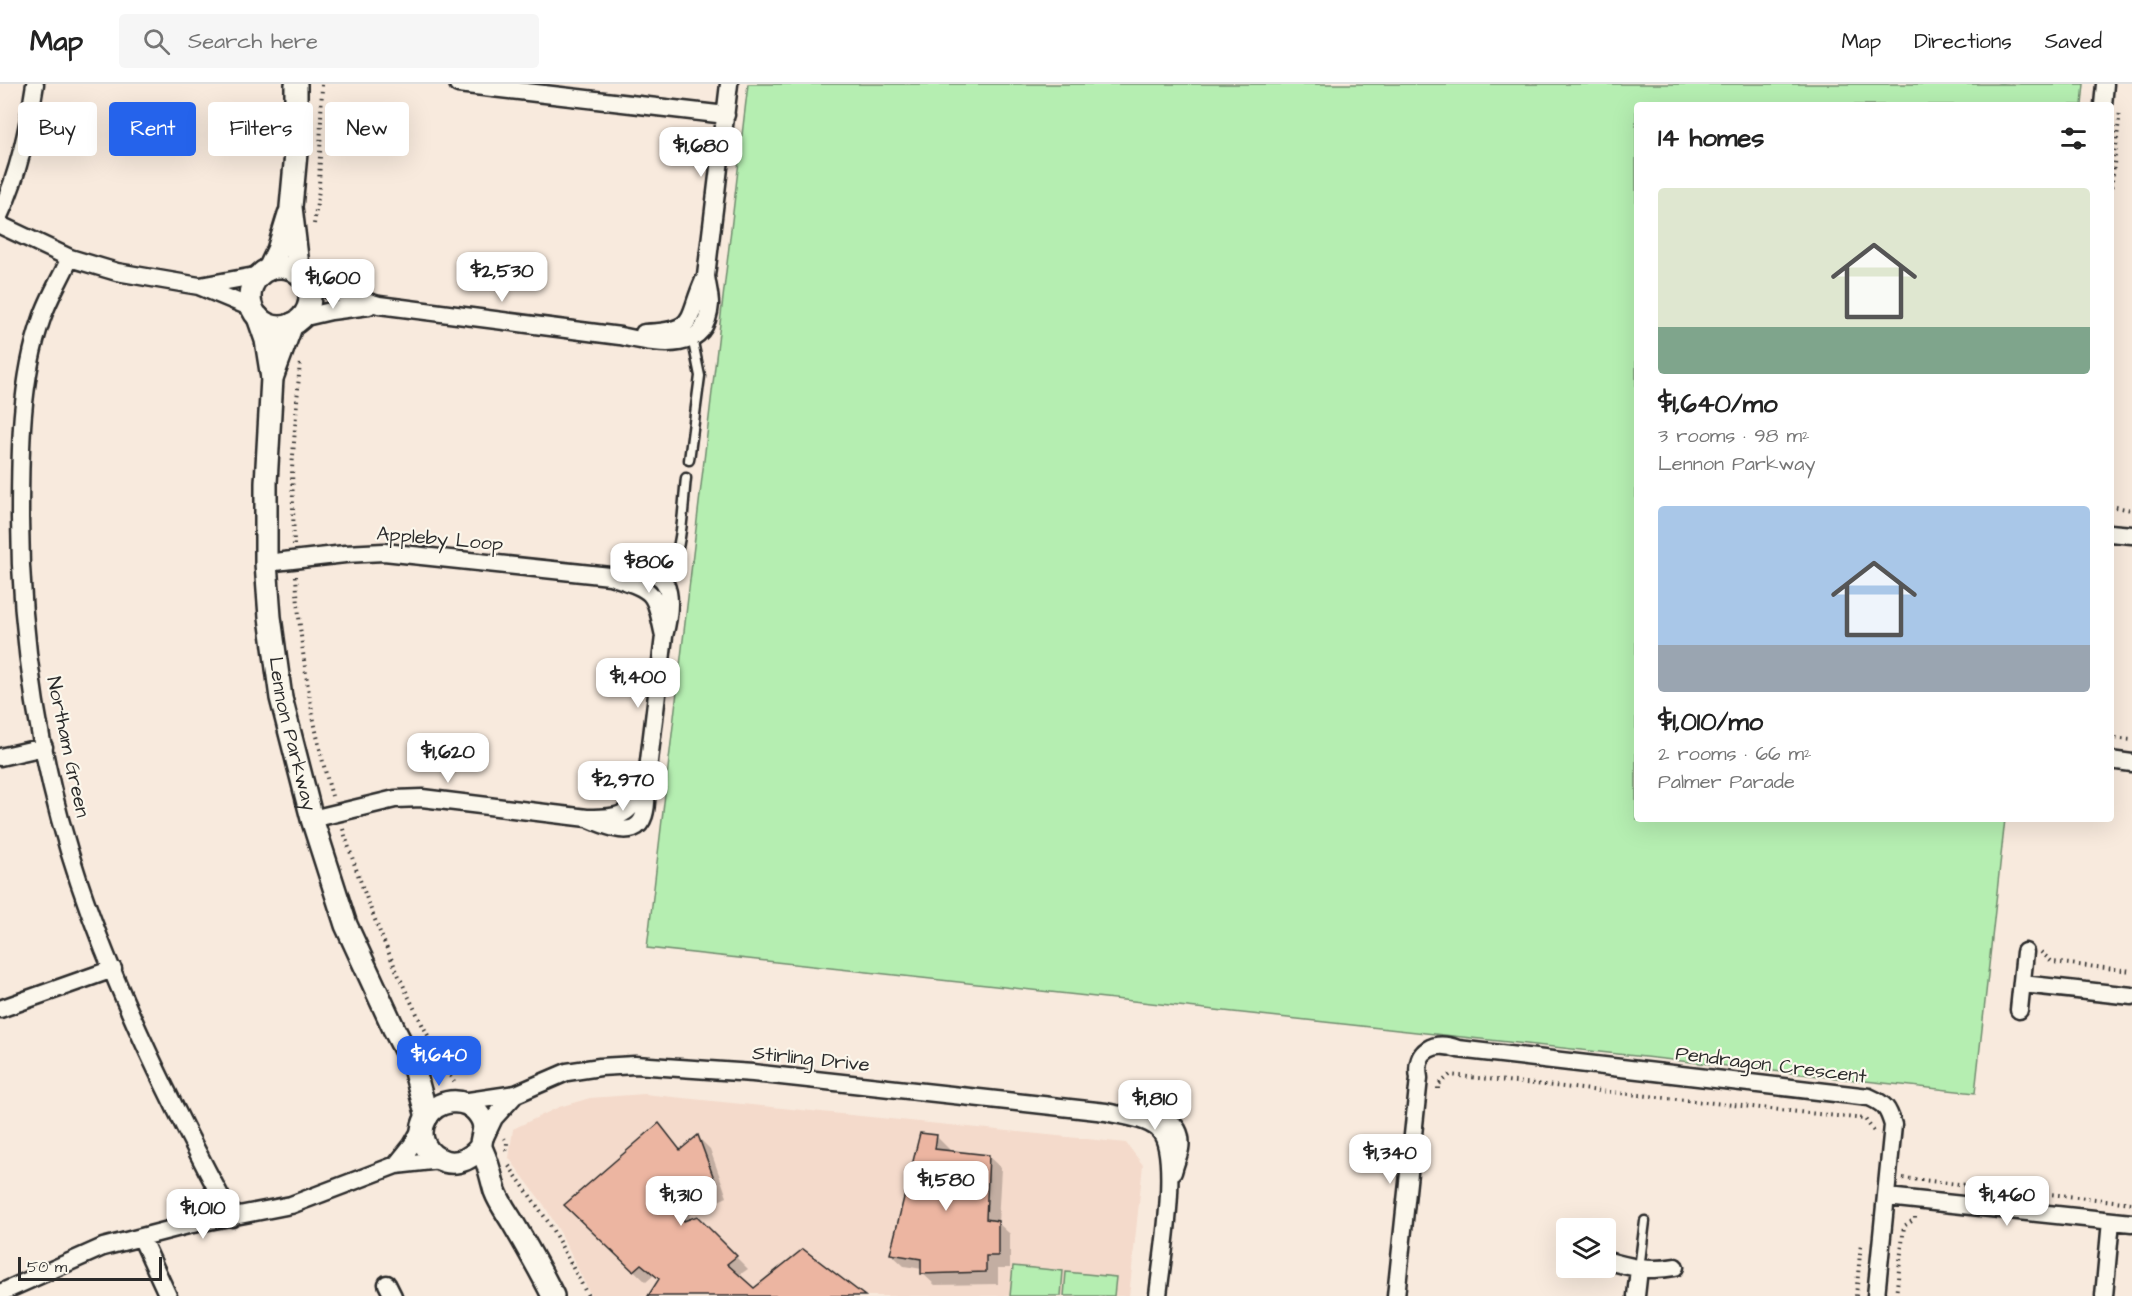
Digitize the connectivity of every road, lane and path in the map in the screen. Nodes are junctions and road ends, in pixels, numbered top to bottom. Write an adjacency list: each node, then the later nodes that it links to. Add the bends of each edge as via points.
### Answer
1 (34, 84): 12 (street, via 17,171)
2 (296, 84): 11 (street)
3 (322, 84): 14 (path, via 319,190)
4 (458, 84): 9 (street)
5 (729, 84): 9 (street)
6 (2105, 84): 7 (street)
7 (2103, 102)
8 (2120, 107): 10 (path)
9 (726, 115): 18 (street)
10 (2114, 162)
11 (291, 207): 16 (street, via 278,250); 17 (street)
12 (0, 214)
13 (0, 225): 15 (street)
14 (314, 225)
15 (70, 258): 19 (street, via 117,272); 39 (street, Northam Green, via 36,336 23,436 23,589 33,690)
16 (264, 272): 17 (street, via 284,267); 19 (street); 21 (street, via 251,290)
17 (300, 275): 20 (street, via 334,292); 22 (street, via 309,302)
18 (706, 276): 23 (street); 25 (street, via 710,303 707,320)
19 (199, 286): 21 (street)
20 (379, 305): 22 (street, via 332,311); 24 (street)
21 (255, 312): 22 (street, via 274,326); 27 (street, Lennon Parkway, via 266,340)
22 (297, 321): 27 (street, Lennon Parkway)
23 (688, 322): 24 (street, via 674,330); 25 (lane)
24 (620, 336): 25 (street, via 672,343)
25 (692, 338): 28 (lane, via 700,376)
26 (301, 357): 34 (path, via 292,469)
27 (272, 378): 35 (street, Lennon Parkway)
28 (689, 460)
29 (686, 478): 36 (lane, via 673,568)
30 (2114, 508): 31 (path)
31 (2132, 510)
32 (2114, 533): 33 (street)
33 (2132, 535)
34 (294, 560): 35 (street, Appleby Loop); 36 (street, Appleby Loop, via 384,552 610,576 645,572 658,576); 44 (path, via 314,718)
35 (266, 563): 47 (street, Lennon Parkway, via 281,698)
36 (658, 588): 43 (street, via 670,604)
37 (2114, 738): 38 (path)
38 (2132, 740)
39 (44, 747): 40 (street); 50 (street, Northam Green, via 78,880)
40 (0, 757)
41 (2114, 761): 42 (street)
42 (2132, 763)
43 (646, 786): 45 (street); 48 (street, via 648,807)
44 (337, 813): 46 (street, via 395,798 422,798); 47 (street); 59 (path, via 360,882 406,993 453,1082 477,1089)
45 (626, 813): 46 (street); 48 (lane)
46 (587, 818): 48 (street, via 612,828)
47 (312, 819): 56 (street, Lennon Parkway, via 346,925)
48 (637, 827)
49 (2030, 950): 51 (path, via 2052,962); 52 (street)
50 (112, 969): 54 (street); 73 (street, Northam Green, via 170,1098)
51 (2132, 971)
52 (2022, 984): 53 (street); 55 (street)
53 (2132, 996)
54 (0, 1009)
55 (2019, 1010)
56 (414, 1068): 60 (street, Lennon Parkway); 62 (street, Lennon Parkway)
57 (516, 1094): 59 (street, Stirling Drive); 61 (street, Stirling Drive); 85 (street, Stirling Drive, via 567,1072 666,1066 1106,1112 1141,1120 1157,1128 1164,1137 1170,1181)
58 (1437, 1097): 63 (path, via 1438,1085 1450,1075 1462,1076 1865,1119 1875,1131)
59 (484, 1100): 60 (street, Stirling Drive)
60 (459, 1102): 62 (street, via 439,1105); 64 (street, Lennon Parkway, via 478,1113 484,1131)
61 (494, 1118): 64 (street, Stirling Drive); 84 (path, via 507,1143 506,1160 549,1224)
62 (425, 1121): 65 (street, Lennon Parkway, via 423,1132 428,1148); 66 (street)
63 (1874, 1142)
64 (482, 1143): 65 (street, via 468,1159); 69 (street, Lennon Parkway)
65 (445, 1161): 66 (street); 69 (street, Lennon Parkway, via 470,1172)
66 (396, 1165): 73 (street, via 291,1205)
67 (1889, 1176): 68 (path); 70 (street, Pendragon Crescent); 86 (street, Pendragon Crescent, via 1893,1125 1883,1103 1869,1097 1458,1049 1436,1058 1419,1078)
68 (1920, 1180): 71 (path); 72 (path)
69 (496, 1194): 83 (street, Lennon Parkway)
70 (1887, 1197): 71 (street); 88 (street, Pendragon Crescent)
71 (1917, 1200): 75 (street); 89 (path, via 1915,1219 1904,1226)
72 (2132, 1203)
73 (232, 1218): 77 (street)
74 (1645, 1221): 80 (lane)
75 (2111, 1221): 76 (street); 90 (street)
76 (2132, 1223)
77 (141, 1237): 81 (street, via 104,1247); 82 (street)
78 (1616, 1263): 80 (street)
79 (1674, 1267): 80 (street)
80 (1639, 1269): 87 (street)
81 (0, 1293)
82 (168, 1296)
83 (553, 1296)
84 (588, 1296)
85 (1158, 1296)
86 (1396, 1296)
87 (1636, 1296)
88 (1876, 1296)
89 (1896, 1296)
90 (2104, 1296)

